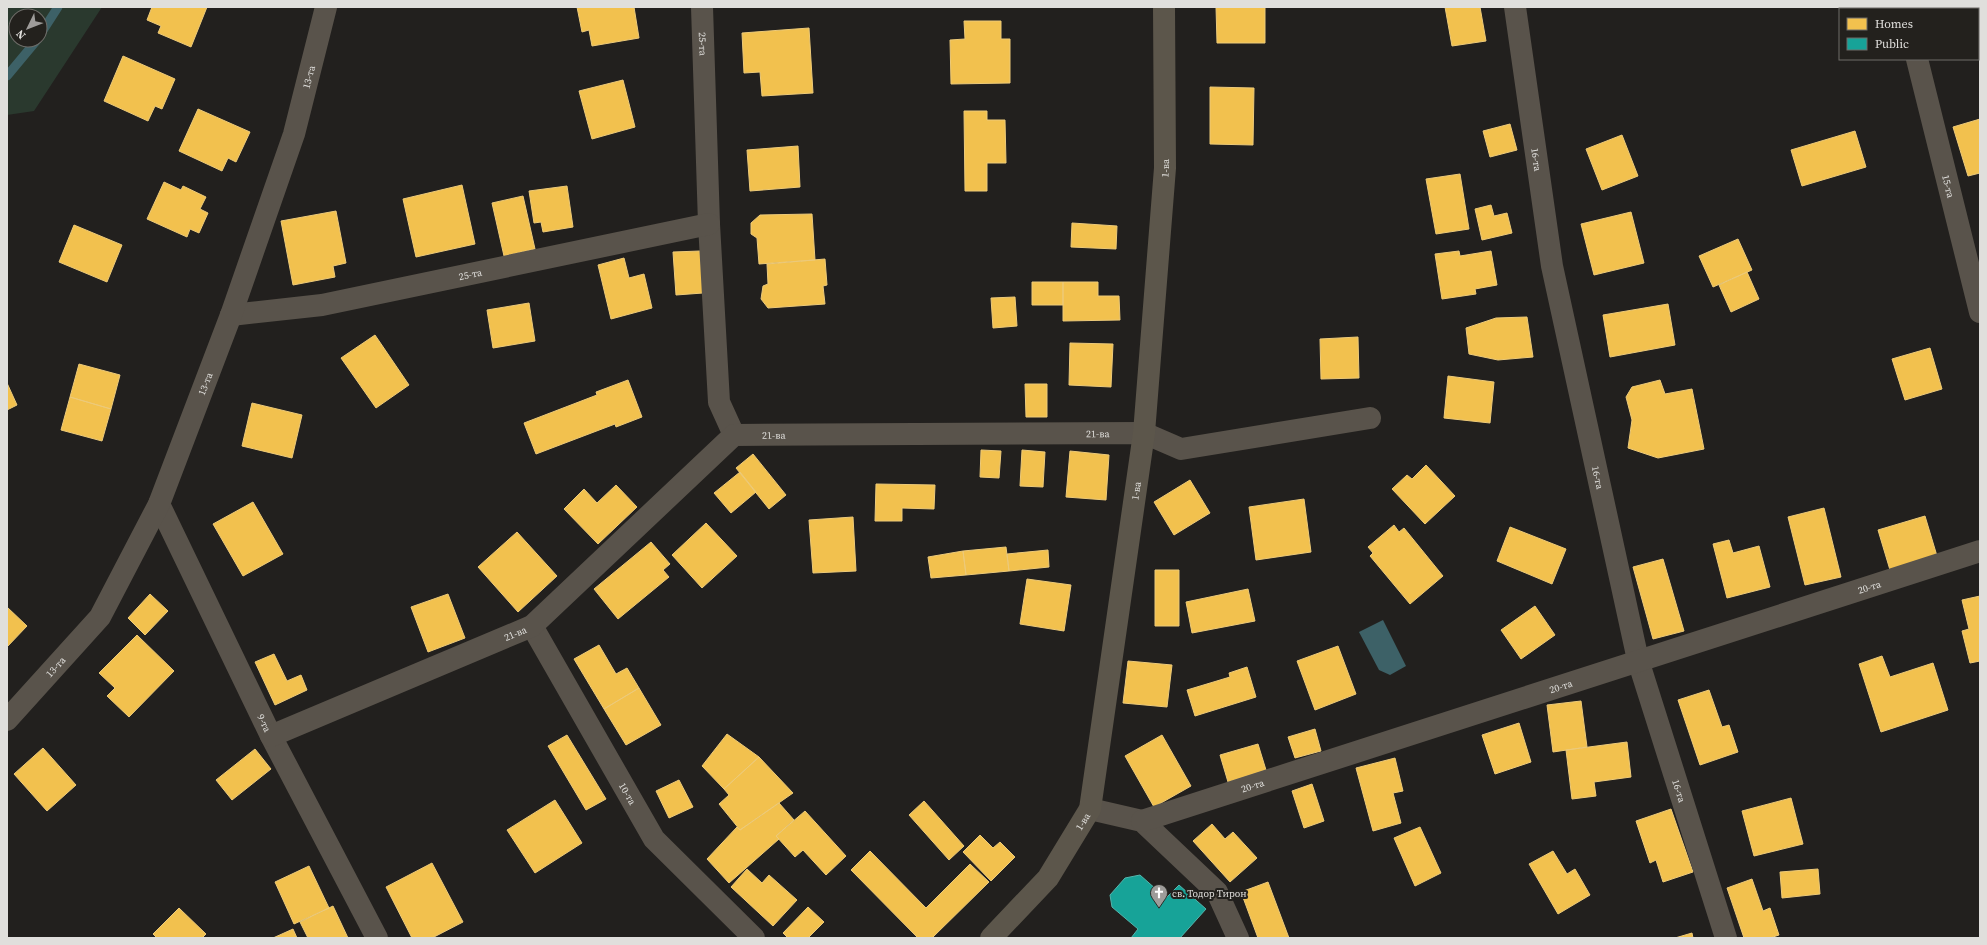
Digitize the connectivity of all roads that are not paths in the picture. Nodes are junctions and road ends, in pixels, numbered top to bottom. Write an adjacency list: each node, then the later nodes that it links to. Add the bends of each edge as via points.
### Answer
1 (326, 7): 8 (street, 13-та, via 294,134)
2 (702, 7): 6 (street, 25-та)
3 (1164, 7): 10 (street, 1-ва, via 1165,168)
4 (1515, 7): 15 (street, 16-та, via 1552,266)
5 (1917, 60): 7 (street, 15-та)
6 (709, 224): 8 (street, 25-та, via 322,305); 11 (street, 25-та, via 719,402)
7 (1980, 312)
8 (231, 315): 12 (street, 13-та)
9 (1370, 418): 10 (street, 21-ва, via 1181,449)
10 (1144, 433): 11 (street, 21-ва); 18 (street, 1-ва)
11 (734, 435): 14 (street, 21-ва)
12 (159, 504): 16 (street, 13-та, via 100,617); 17 (street, 9-та)
13 (1980, 552): 15 (street, 20-та)
14 (532, 626): 17 (street, 21-ва); 21 (street, 10-та, via 654,839)
15 (1638, 660): 19 (street, 20-та); 24 (street, 16-та)
16 (7, 720)
17 (270, 736): 20 (street, 9-та)
18 (1090, 809): 19 (street); 22 (street, 1-ва, via 1048,878)
19 (1142, 821): 23 (street, via 1218,892)
20 (376, 938)
21 (754, 938)
22 (991, 938)
23 (1238, 938)
24 (1726, 938)

